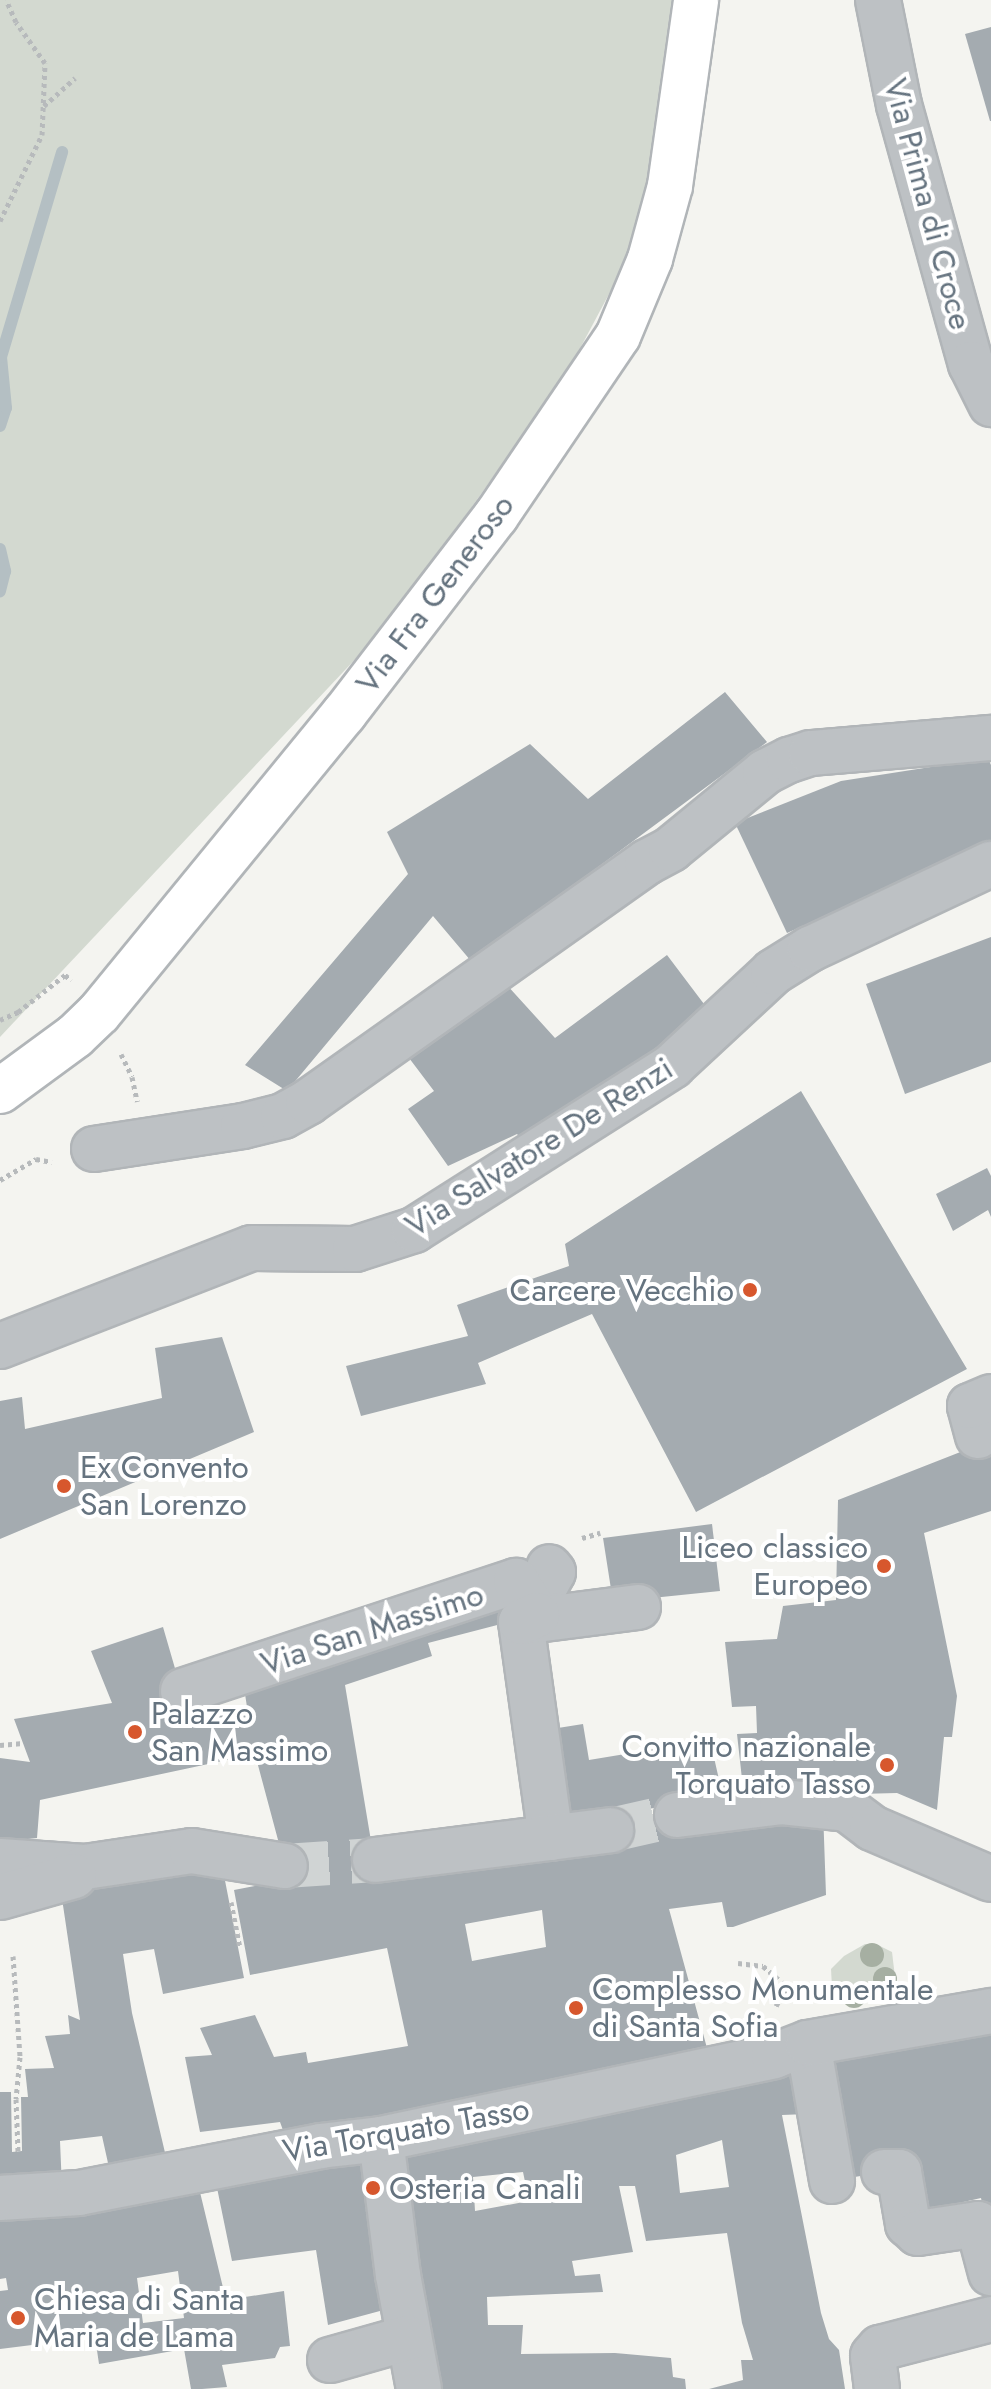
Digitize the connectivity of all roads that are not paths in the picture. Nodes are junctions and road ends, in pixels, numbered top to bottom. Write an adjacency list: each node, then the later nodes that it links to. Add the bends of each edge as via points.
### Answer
1 (696, 0): 8 (main road, Via Fra Generoso, via 670,186 650,259 618,336 496,516 334,726 99,1013)
2 (878, 0): 3 (street, Via Prima di Croce, via 899,105 971,364)
3 (991, 404)
4 (991, 738): 6 (street, via 811,753 789,760 765,772)
5 (752, 757): 6 (street, via 645,841)
6 (651, 860): 9 (street, via 283,1116)
7 (991, 864): 10 (street, Via Salvatore De Renzi, via 810,949 773,972 672,1066 414,1230 355,1249 252,1248)
8 (0, 1091)
9 (94, 1149)
10 (0, 1346)
11 (530, 1595): 12 (street); 13 (street, Via San Massimo); 16 (street, Via San Massimo)
12 (638, 1607)
13 (183, 1691)
14 (677, 1815): 21 (street, via 782,1802 847,1809 872,1828)
15 (611, 1830): 16 (street)
16 (551, 1838): 17 (street)
17 (375, 1860)
18 (0, 1861): 20 (street)
19 (285, 1866): 20 (street, via 192,1851)
20 (85, 1867): 22 (street, via 74,1876)
21 (991, 1879)
22 (0, 1897)
23 (991, 2011): 24 (street, Via Torquato Tasso)
24 (808, 2043): 25 (street, Via Torquato Tasso, via 757,2060); 27 (street)
25 (381, 2139): 28 (street, Via Torquato Tasso, via 79,2193); 31 (street)
26 (884, 2172): 29 (street, via 899,2172 908,2224 918,2233 978,2224)
27 (832, 2181)
28 (0, 2198)
29 (991, 2273)
30 (991, 2319): 34 (street, via 880,2348 873,2356)
31 (408, 2338): 32 (street); 33 (street)
32 (330, 2360)
33 (419, 2389)
34 (877, 2389)

